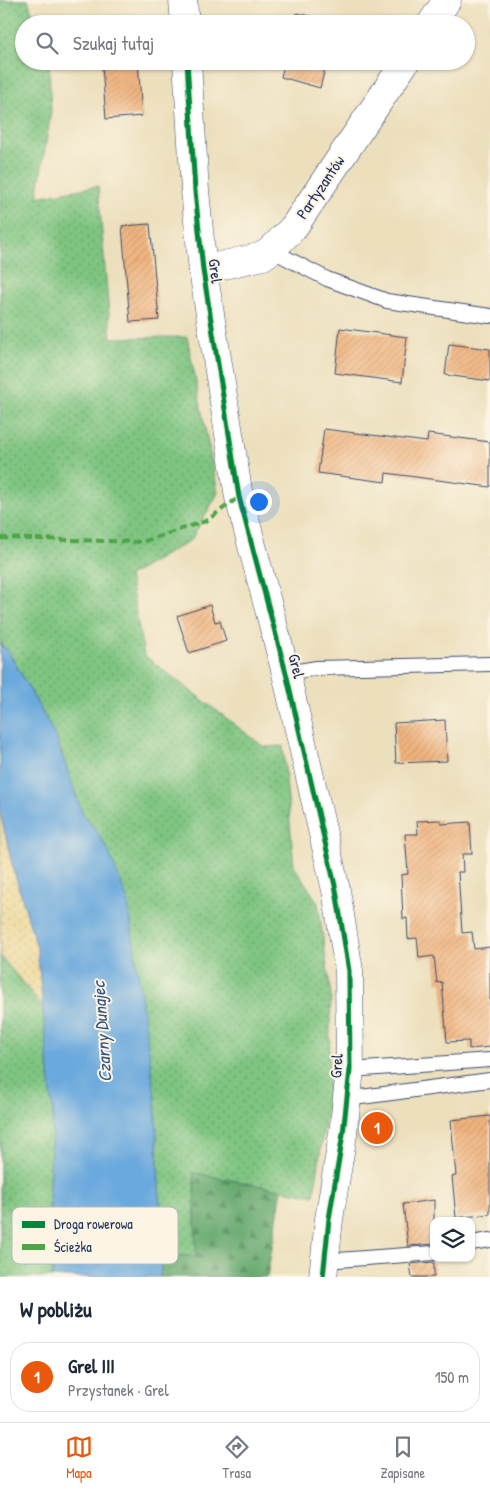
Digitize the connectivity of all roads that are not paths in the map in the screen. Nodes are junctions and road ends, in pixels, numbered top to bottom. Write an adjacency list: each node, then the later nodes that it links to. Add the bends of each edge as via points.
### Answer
1 (183, 0): 3 (street)
2 (447, 0): 4 (street)
3 (184, 15)
4 (437, 15)
5 (188, 70): 8 (street, Grel)
6 (400, 70): 7 (street, Partyzantów, via 293,228)
7 (271, 250): 8 (street, Partyzantów, via 263,256); 9 (lane, via 327,279 387,301)
8 (202, 270): 11 (street, Grel, via 239,497)
9 (490, 316)
10 (490, 664): 11 (lane, via 317,668)
11 (286, 673): 13 (street, Grel, via 336,890 349,971)
12 (490, 1060): 13 (lane)
13 (350, 1070): 15 (street, Grel)
14 (490, 1080): 15 (lane)
15 (346, 1098): 19 (street, Grel)
16 (490, 1240): 17 (lane)
17 (475, 1242)
18 (430, 1254): 19 (lane)
19 (324, 1269)

